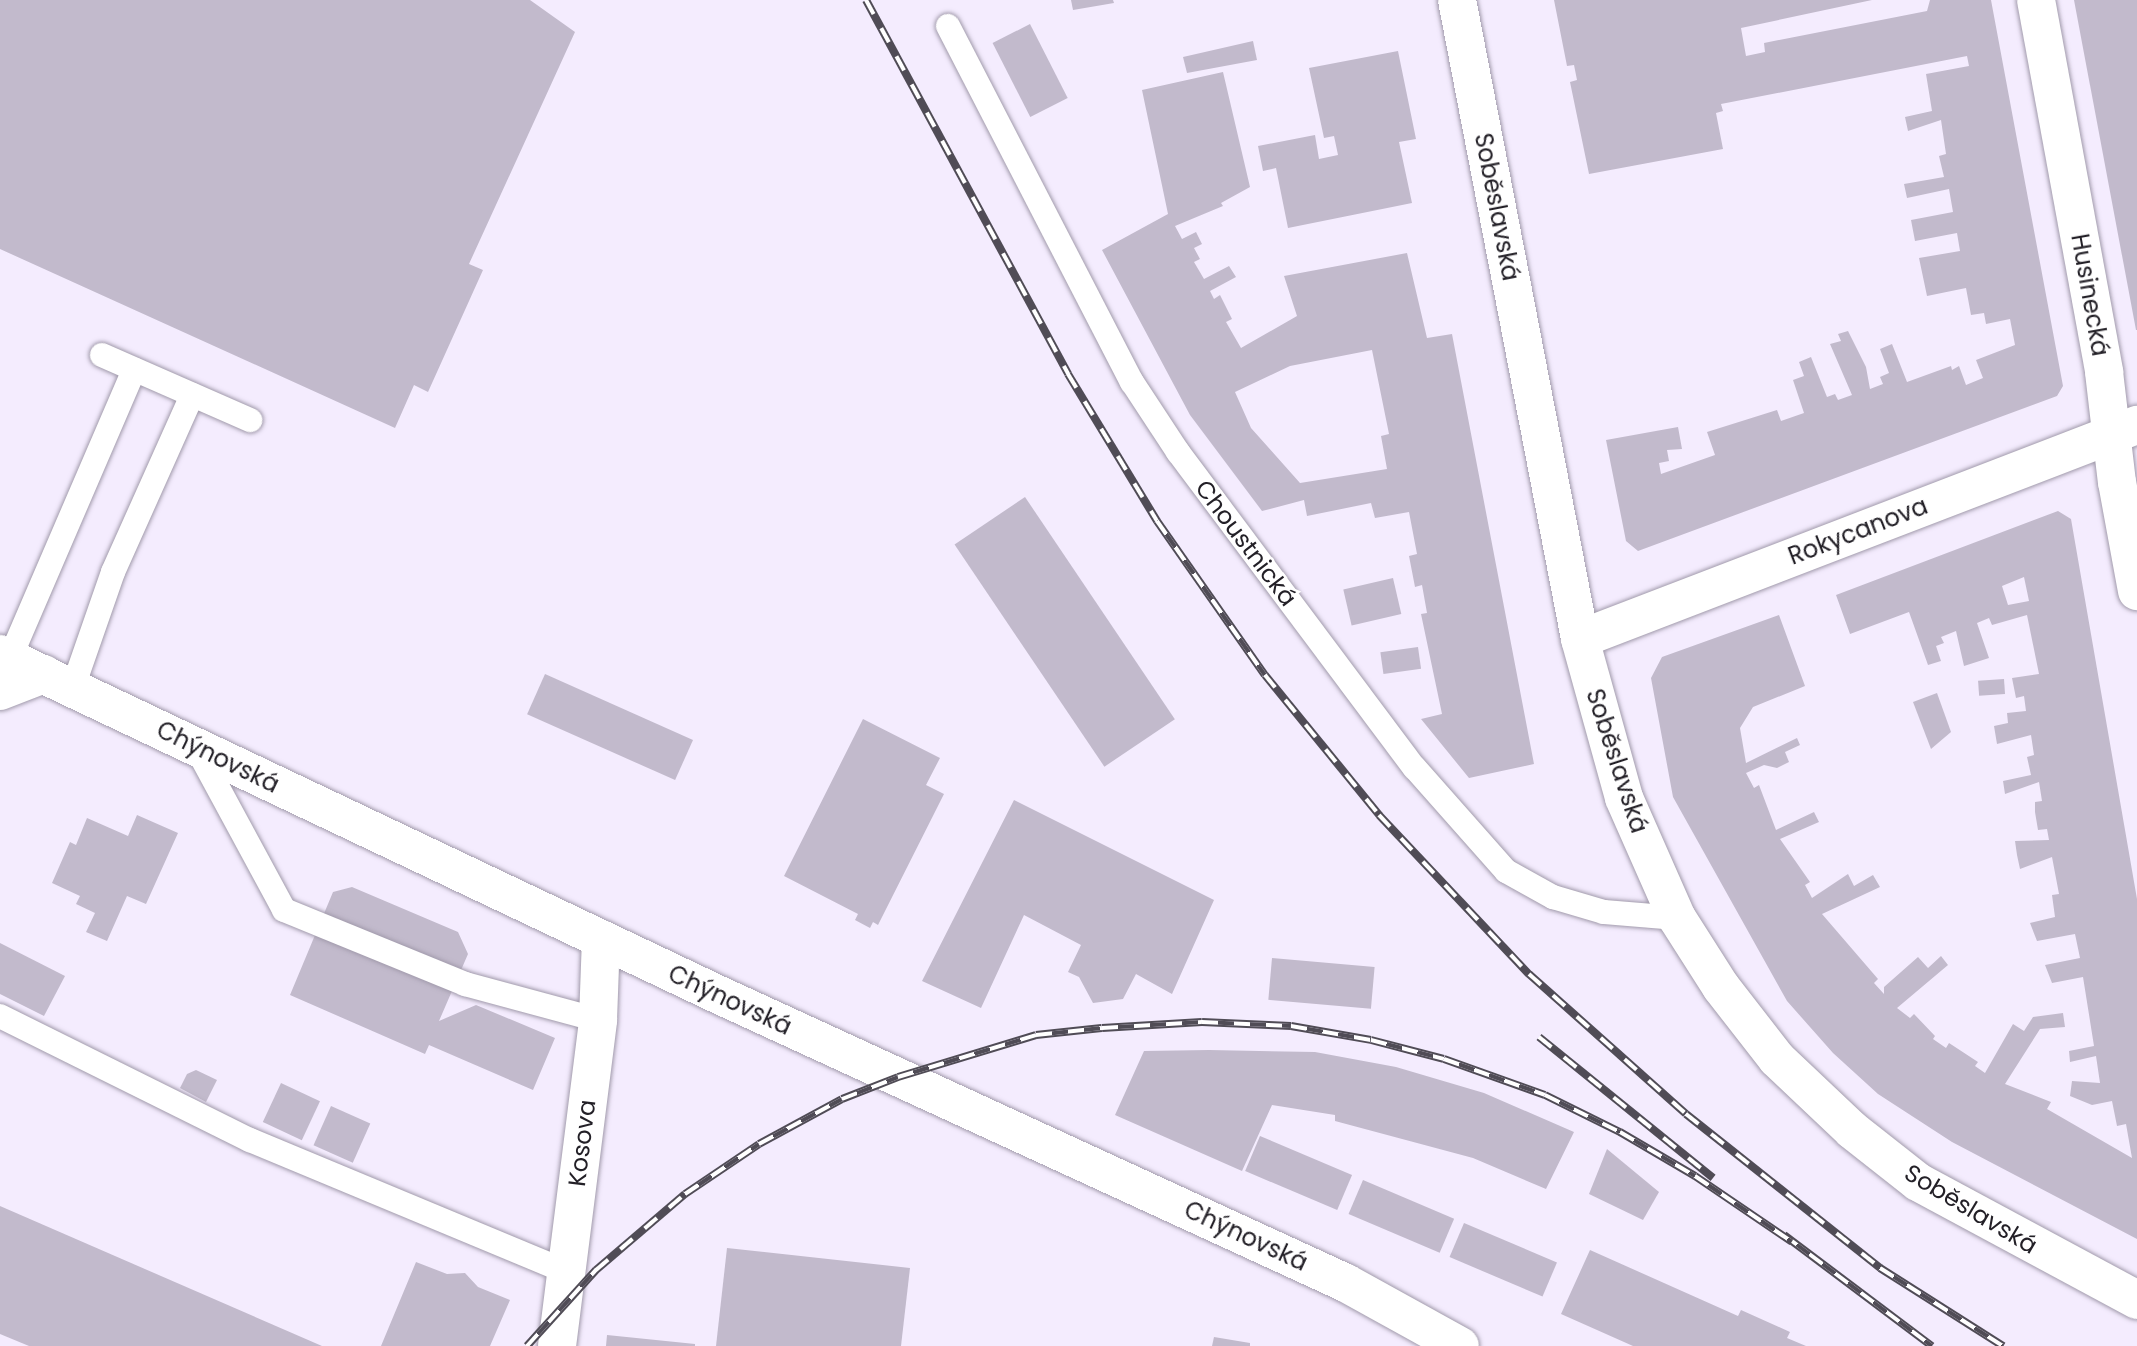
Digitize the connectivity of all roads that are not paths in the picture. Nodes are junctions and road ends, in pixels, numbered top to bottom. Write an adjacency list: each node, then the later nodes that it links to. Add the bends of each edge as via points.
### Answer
1 (1457, 0): 10 (main road, Soběslavská)
2 (2036, 0): 8 (main road, Husinecká, via 2104,372)
3 (948, 26): 14 (lane, Choustnická, via 1132,382 1178,452 1414,767 1506,871 1553,897 1604,912)
4 (102, 355): 5 (lane)
5 (134, 370): 6 (lane); 11 (lane)
6 (192, 395): 7 (lane); 12 (lane)
7 (250, 420)
8 (2124, 429): 9 (main road, Husinecká); 10 (main road, Rokycanova)
9 (2137, 591)
10 (1580, 639): 14 (main road, Soběslavská, via 1625,798)
11 (3, 668): 12 (main road, Chýnovská)
12 (59, 681): 13 (main road, Chýnovská)
13 (196, 746): 15 (main road, Chýnovská); 17 (lane, via 284,910 465,984)
14 (1677, 918): 19 (main road, Soběslavská, via 1720,987 1777,1059 1852,1130 1918,1182)
15 (601, 939): 17 (main road, Kosova); 21 (main road, Chýnovská, via 1335,1277)
16 (0, 1016): 18 (lane, via 250,1140)
17 (598, 1020): 18 (main road, Kosova)
18 (565, 1271): 20 (main road, Kosova)
19 (2137, 1300)
20 (557, 1346)
21 (1460, 1346)

